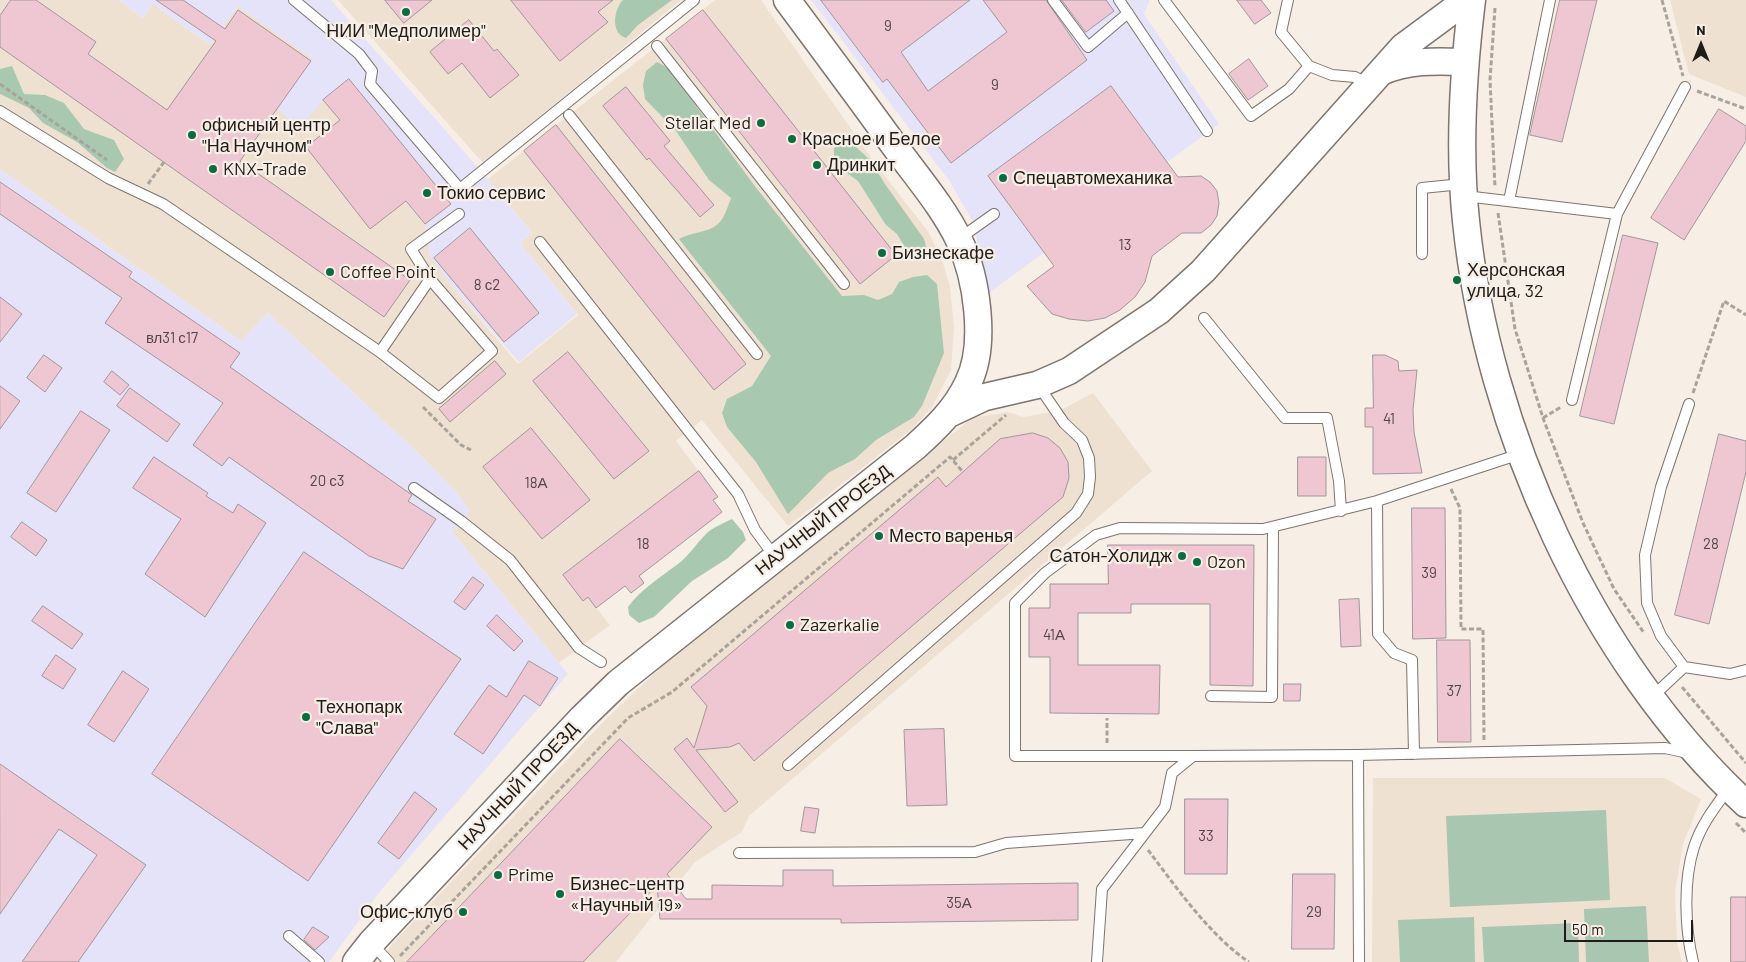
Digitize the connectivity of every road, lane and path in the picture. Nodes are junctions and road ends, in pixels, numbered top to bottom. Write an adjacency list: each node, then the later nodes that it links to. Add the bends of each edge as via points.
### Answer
1 (294, 0): 2 (lane, via 359,54 372,71 370,84 460,189)
2 (694, 0)
3 (787, 0): 31 (street, НАУЧНЫЙ ПРОЕЗД)
4 (1053, 0): 12 (lane, via 1088,46)
5 (1119, 0): 12 (lane)
6 (1164, 0): 15 (lane, via 1251,116 1289,89)
7 (1288, 0): 15 (lane, via 1281,32)
8 (1462, 0): 16 (street, via 1403,47)
9 (1472, 0): 14 (street)
10 (1550, 0): 27 (lane)
11 (1662, 0): 18 (path)
12 (1128, 12): 22 (lane)
13 (657, 46): 35 (lane)
14 (1464, 62): 16 (street, via 1398,64); 26 (street)
15 (1309, 66): 16 (lane, via 1332,75)
16 (1373, 79): 41 (street, via 1203,271 1159,311 1069,371)
17 (0, 84): 24 (path)
18 (1685, 87): 19 (path); 30 (lane)
19 (1746, 109)
20 (0, 111): 38 (lane, via 108,178 162,204)
21 (569, 115): 39 (lane)
22 (1207, 132)
23 (164, 162): 25 (path)
24 (114, 164)
25 (146, 187)
26 (1464, 190): 27 (lane); 33 (lane, via 1422,188); 48 (street, via 1470,259 1481,322)
27 (1509, 202): 30 (lane)
28 (459, 214): 34 (lane, via 412,249)
29 (994, 214): 31 (lane)
30 (1617, 214): 42 (lane)
31 (959, 239): 40 (street, НАУЧНЫЙ ПРОЕЗД, via 974,283)
32 (540, 242): 56 (lane, via 738,494 755,530)
33 (1422, 254)
34 (430, 279): 38 (lane); 38 (lane, via 492,351 439,398)
35 (844, 284)
36 (1746, 315): 43 (path, via 1724,301)
37 (1204, 318): 54 (lane, via 1285,418 1328,418 1339,482)
38 (380, 352)
39 (756, 354)
40 (975, 359): 41 (street, via 990,382); 45 (street, НАУЧНЫЙ ПРОЕЗД, via 969,383)
41 (1022, 388): 45 (street, via 985,397); 49 (path, via 1010,412); 69 (lane, via 1082,440 1089,458 1088,494 1076,513)
42 (1572, 400): 46 (path)
43 (1689, 404): 58 (lane, via 1661,488 1645,556 1647,603 1661,636)
44 (423, 407): 47 (path, via 461,445)
45 (948, 415): 56 (street, НАУЧНЫЙ ПРОЕЗД, via 915,447)
46 (1543, 418)
47 (471, 450)
48 (1522, 454): 51 (lane); 61 (street, via 1552,528 1582,588)
49 (953, 460): 50 (path); 77 (path, via 950,457 672,692 628,718)
50 (963, 472)
51 (1446, 480): 53 (lane); 63 (path, via 1460,508 1461,630 1483,629)
52 (414, 488): 57 (lane, via 510,560 579,648)
53 (1377, 501): 54 (lane); 64 (lane, via 1378,634 1394,653 1412,660)
54 (1340, 511): 55 (lane)
55 (1273, 527): 60 (lane, via 1272,697); 66 (lane, via 1120,528 1096,535 1045,573 1014,603 1015,756)
56 (776, 557): 74 (street, НАУЧНЫЙ ПРОЕЗД, via 618,683)
57 (600, 662)
58 (1684, 667): 59 (lane, via 1730,674); 61 (lane)
59 (1746, 670)
60 (1211, 696)
61 (1652, 698): 68 (street)
62 (1107, 718): 66 (path)
63 (1484, 753): 64 (lane); 68 (lane, via 1665,748)
64 (1414, 754): 65 (lane)
65 (1358, 755): 67 (lane); 80 (lane)
66 (1107, 756): 67 (lane)
67 (1193, 756): 71 (lane, via 1172,774 1165,807)
68 (1702, 759): 70 (street)
69 (788, 765)
70 (1737, 796): 81 (lane, via 1706,819 1693,848 1687,892 1688,941)
71 (1142, 836): 72 (lane, via 1006,843 975,852); 78 (lane, via 1102,889); 79 (path, via 1182,896 1235,953)
72 (739, 853)
73 (289, 936): 75 (lane)
74 (364, 953): 76 (lane)
75 (319, 962)
76 (389, 962)
77 (394, 962)
78 (1097, 962)
79 (1249, 962)
80 (1359, 962)
81 (1693, 962)

